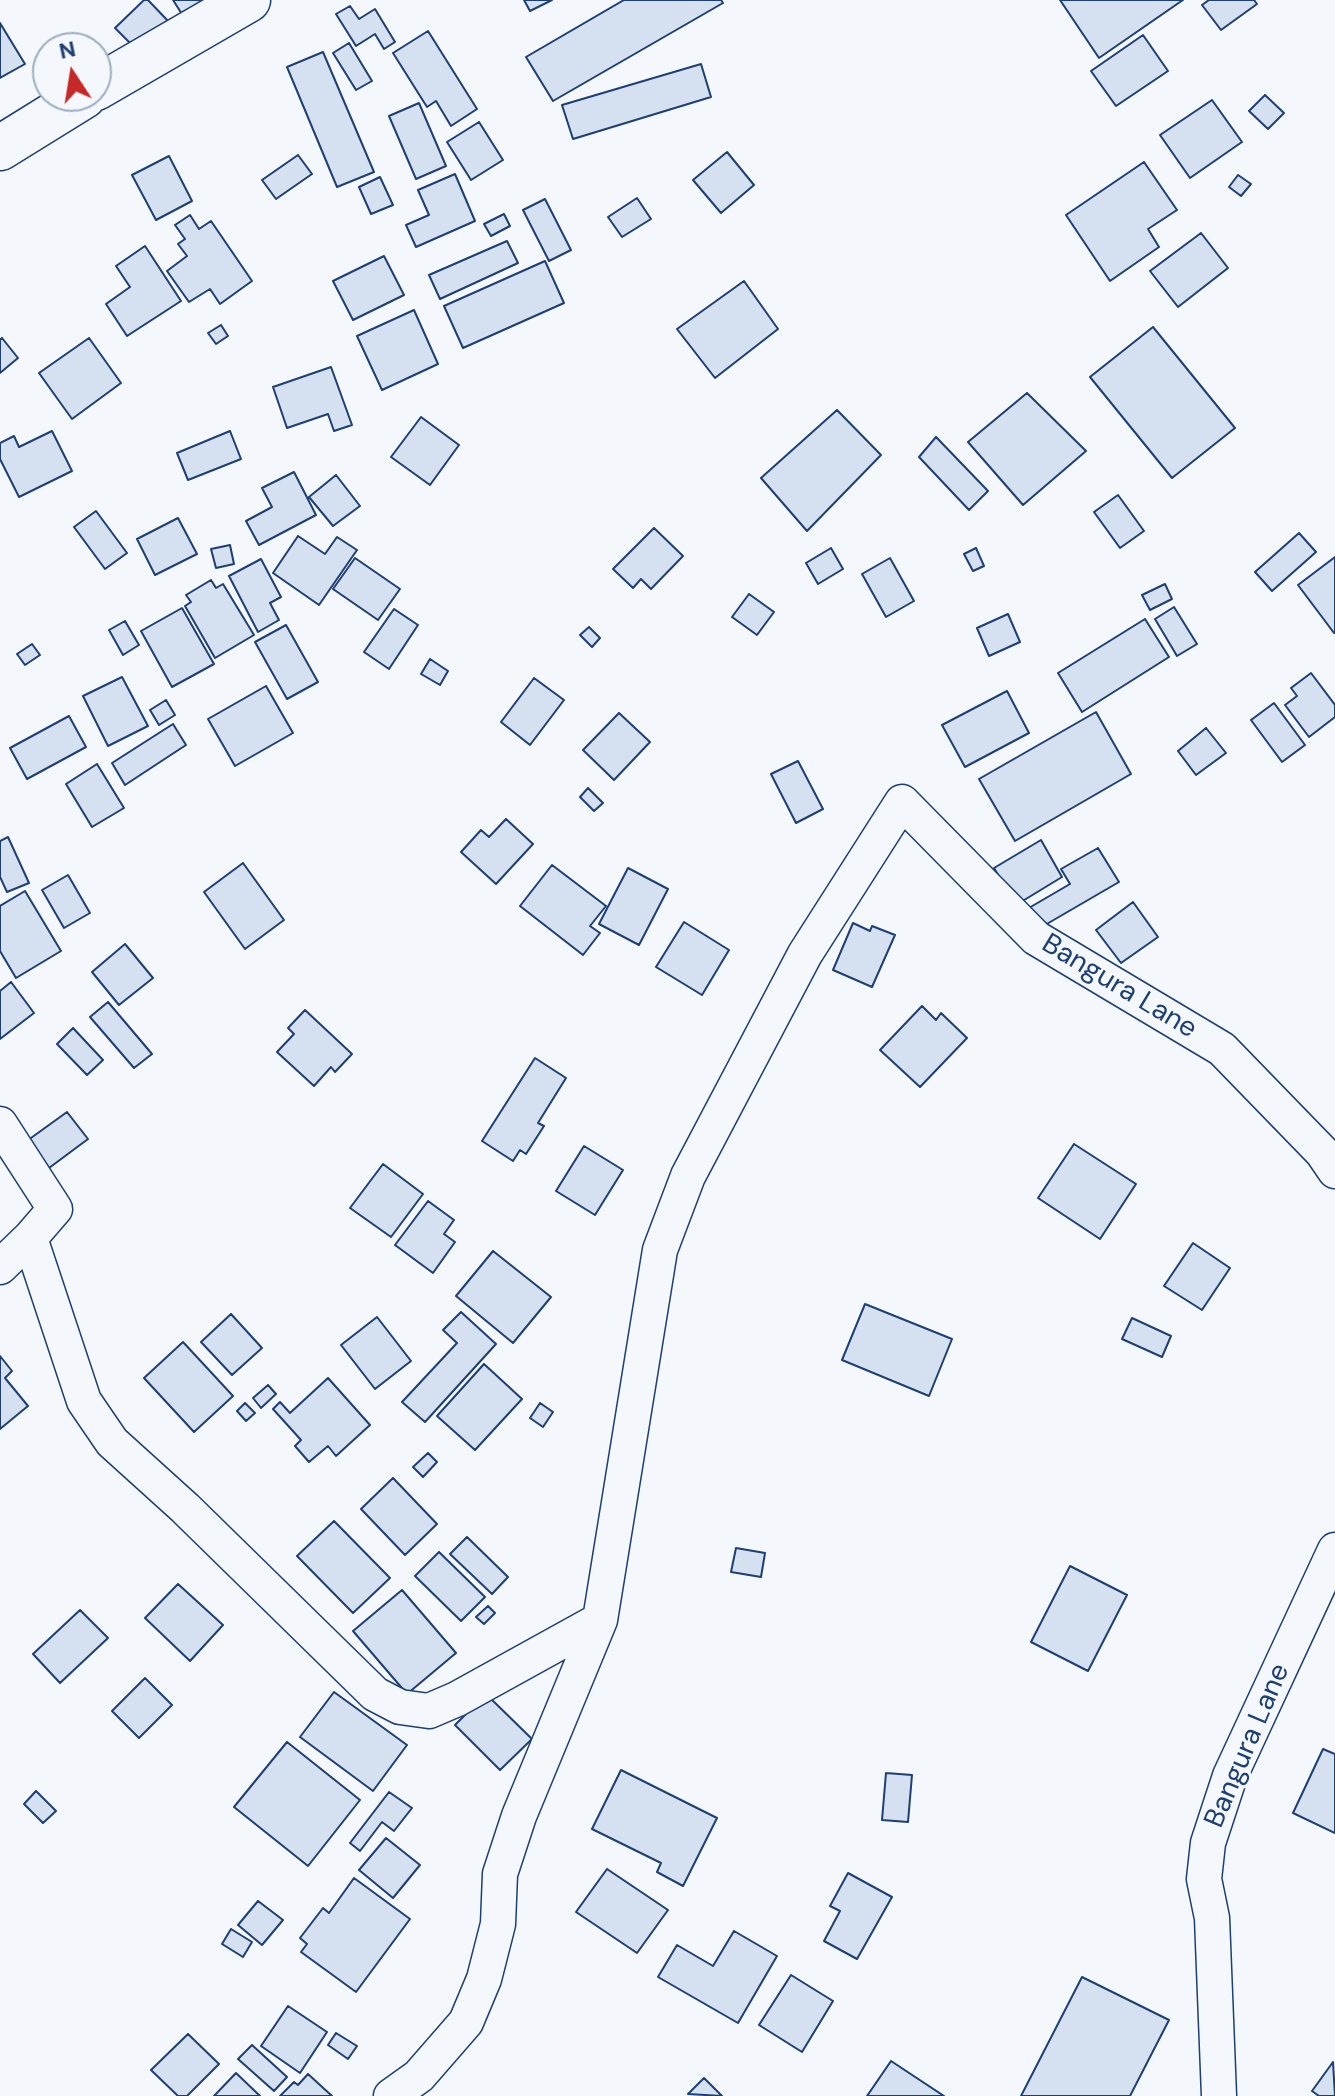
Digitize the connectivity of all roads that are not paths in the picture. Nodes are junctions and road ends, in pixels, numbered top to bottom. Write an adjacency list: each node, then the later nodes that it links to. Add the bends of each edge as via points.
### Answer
1 (248, 0): 2 (street)
2 (112, 79)
3 (58, 112): 4 (street)
4 (0, 148)
5 (0, 1124): 7 (street, via 55,1209)
6 (1335, 1171): 10 (street, Bangura Lane, via 1222,1049 1036,938 902,802 805,954 688,1176 660,1250)
7 (30, 1238): 8 (street); 10 (street, via 84,1401 112,1442 375,1694 400,1707 429,1711)
8 (0, 1267)
9 (1335, 1550): 12 (street, Bangura Lane, via 1230,1776 1208,1843 1204,1879 1212,1918)
10 (600, 1620): 11 (street, via 519,1816 500,1874 498,1924 484,1979 466,2022 419,2076)
11 (391, 2096)
12 (1219, 2096)

